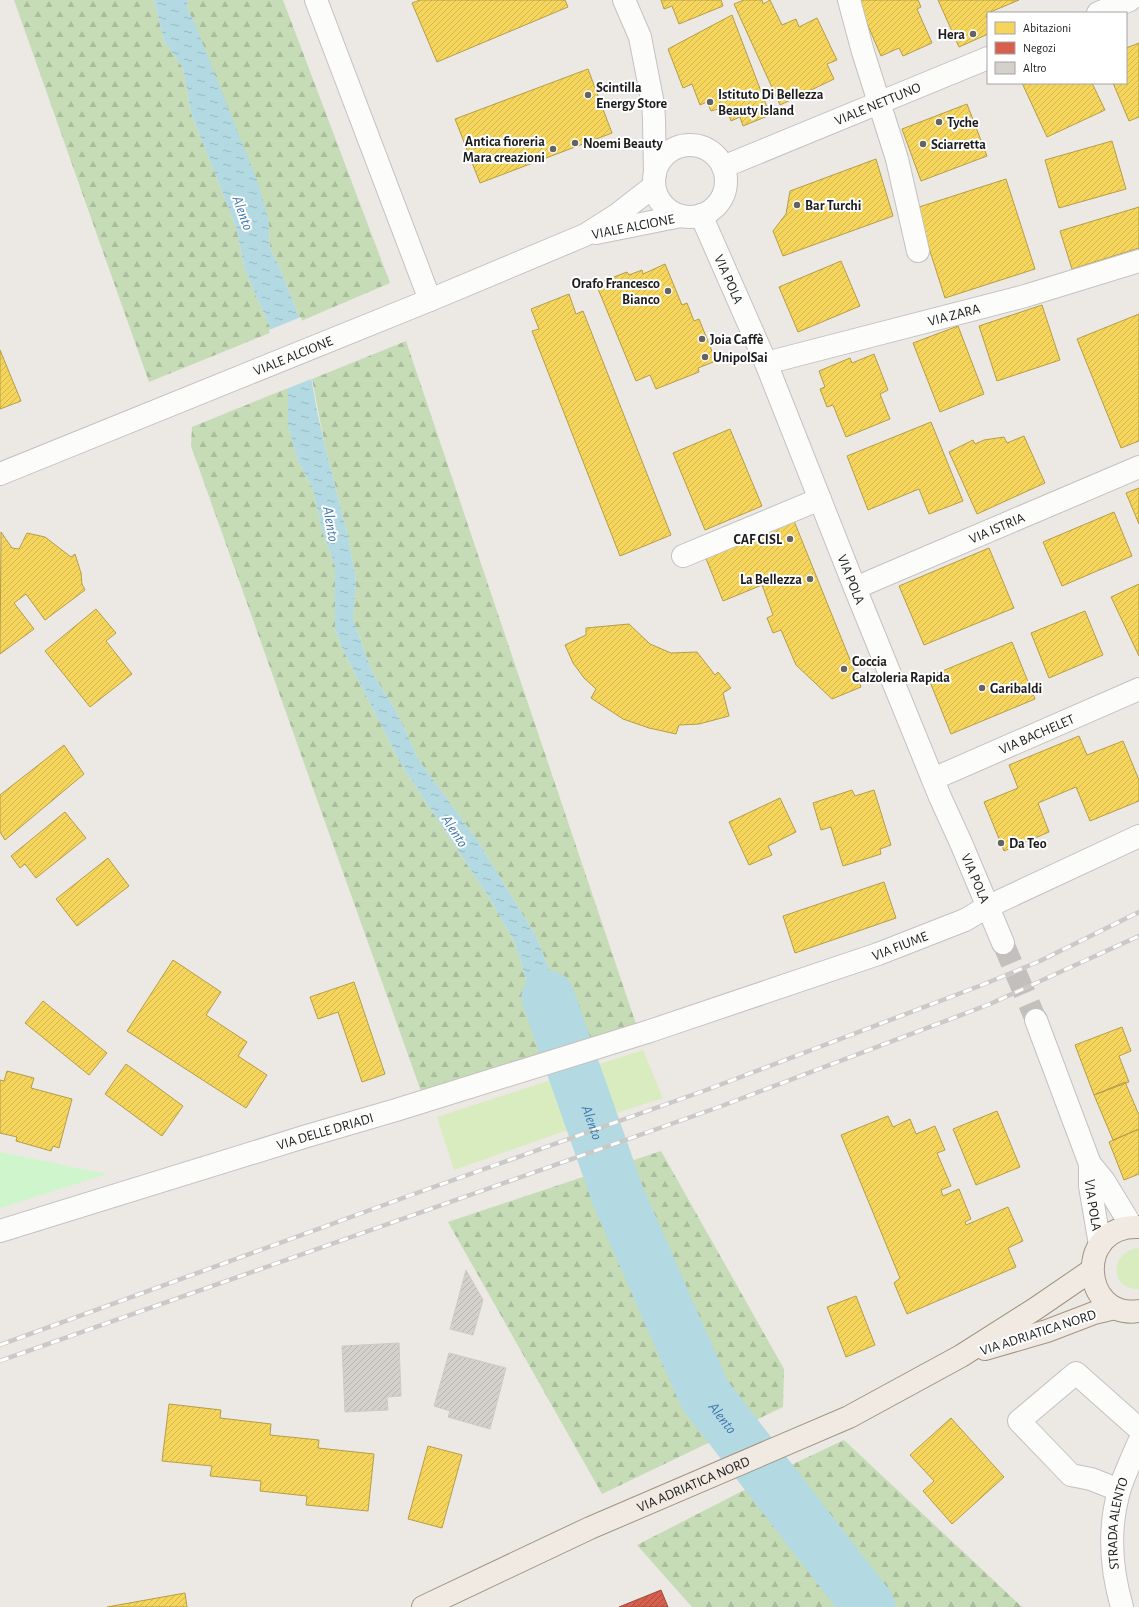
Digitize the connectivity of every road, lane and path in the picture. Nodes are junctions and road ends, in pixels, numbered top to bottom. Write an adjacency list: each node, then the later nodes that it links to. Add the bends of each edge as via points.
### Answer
1 (316, 0): 14 (street)
2 (624, 0): 9 (street, via 640,37 653,104)
3 (849, 0): 7 (street)
4 (1130, 0): 5 (street)
5 (1100, 12)
6 (987, 58): 7 (street, VIALE NETTUNO)
7 (879, 103): 8 (street, VIALE NETTUNO); 12 (street, via 897,159)
8 (723, 167): 9 (street, via 717,157 708,150 686,145 666,155 658,164); 10 (street, via 726,178 725,190 720,201 712,210)
9 (655, 180): 10 (street, via 658,196 663,205 671,212); 11 (street, VIALE ALCIONE, via 618,214)
10 (691, 215): 11 (street, VIALE ALCIONE); 15 (street, VIA POLA)
11 (585, 235): 14 (street, VIALE ALCIONE)
12 (918, 251)
13 (1139, 261): 15 (street, VIA ZARA, via 1025,296)
14 (426, 301): 17 (street, VIALE ALCIONE)
15 (766, 363): 18 (street, VIA POLA)
16 (1139, 467): 20 (street, VIA ISTRIA)
17 (0, 474)
18 (820, 499): 19 (street); 20 (street, VIA POLA)
19 (683, 556)
20 (855, 588): 22 (street, VIA POLA)
21 (1139, 689): 22 (street, VIA BACHELET)
22 (934, 779): 24 (street, VIA POLA)
23 (1139, 836): 24 (street, VIA FIUME)
24 (987, 907): 25 (street, VIA POLA); 27 (street, VIA FIUME, via 965,920 878,954)
25 (1003, 943)
26 (1036, 1020): 28 (street, VIA POLA)
27 (650, 1031): 30 (street, VIA DELLE DRIADI)
28 (1090, 1164): 29 (street, VIA POLA); 31 (street, VIA POLA, via 1090,1186)
29 (1135, 1227): 31 (main road, via 1120,1230)
30 (0, 1231)
31 (1100, 1245): 32 (main road, via 1094,1257)
32 (1092, 1270): 33 (main road, via 1098,1292 1106,1301); 34 (main road, VIA ADRIATICA NORD)
33 (1132, 1314): 34 (main road, VIA ADRIATICA NORD, via 1094,1313 1047,1331)
34 (961, 1356): 38 (main road, VIA ADRIATICA NORD, via 849,1417 590,1528)
35 (1139, 1429): 37 (street, via 1076,1373 1019,1422 1071,1475 1091,1479)
36 (1139, 1442): 37 (street, STRADA ALENTO)
37 (1119, 1490): 39 (street, STRADA ALENTO, via 1112,1527 1112,1560)
38 (436, 1604)
39 (1122, 1607)

